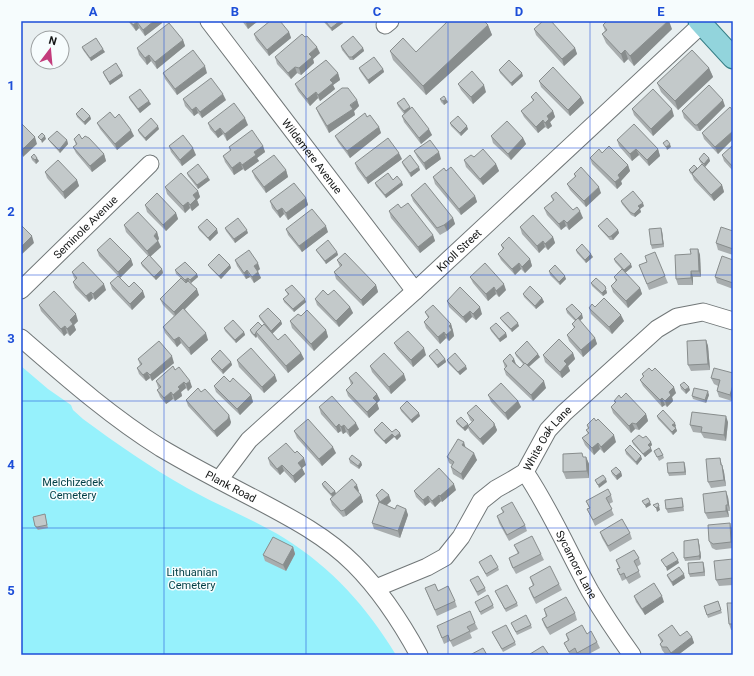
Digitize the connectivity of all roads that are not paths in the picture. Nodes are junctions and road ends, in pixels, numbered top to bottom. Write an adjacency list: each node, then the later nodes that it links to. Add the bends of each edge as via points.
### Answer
1 (209, 21): 6 (street, Wildemere Avenue)
2 (701, 22): 3 (main road); 6 (street, Knoll Street)
3 (733, 58)
4 (150, 164): 5 (street, Seminole Avenue)
5 (21, 290)
6 (415, 291): 10 (street, Knoll Street, via 249,440)
7 (733, 321): 9 (street, White Oak Lane, via 703,312 677,317 657,329 548,430)
8 (21, 338): 10 (street, Plank Road, via 121,421 163,449)
9 (525, 472): 11 (street, White Oak Lane, via 496,488 481,501 461,537 445,557); 13 (street, Sycamore Lane, via 539,493 590,591)
10 (219, 480): 11 (street, Plank Road, via 312,530 354,563)
11 (376, 588): 12 (street, Plank Road)
12 (419, 655)
13 (632, 655)

